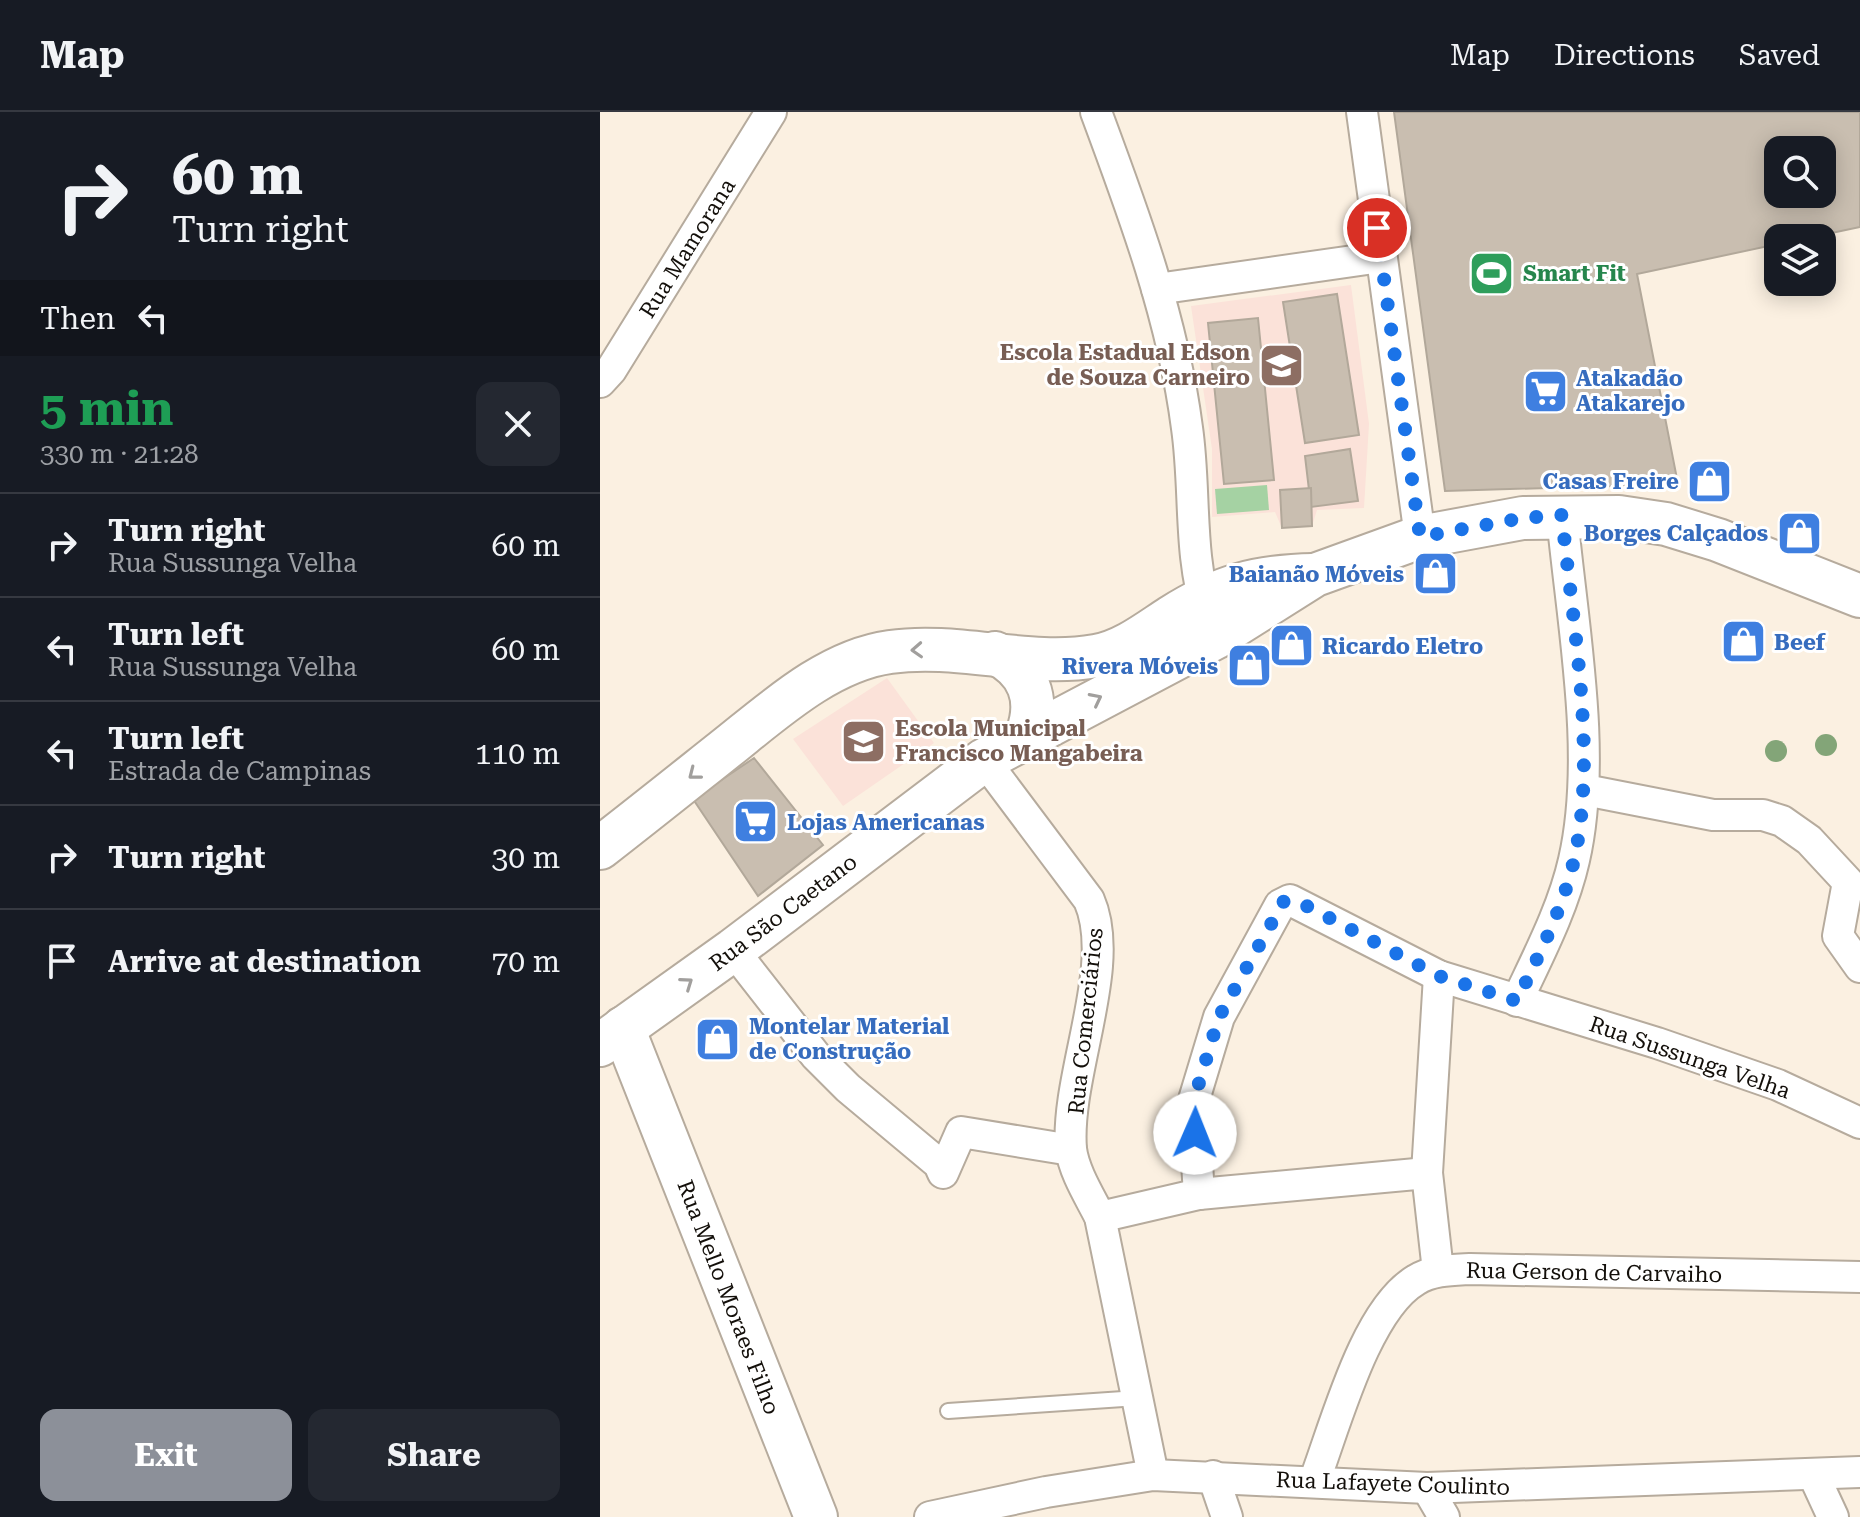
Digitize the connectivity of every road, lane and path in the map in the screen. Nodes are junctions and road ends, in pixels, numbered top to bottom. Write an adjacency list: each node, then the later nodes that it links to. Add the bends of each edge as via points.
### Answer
1 (771, 112): 6 (street, Rua Mamorana)
2 (1096, 112): 5 (street)
3 (1362, 112): 4 (street)
4 (1381, 257): 5 (street); 8 (street)
5 (1157, 289): 11 (street, via 1187,428)
6 (600, 382)
7 (1562, 515): 8 (main road); 10 (main road, via 1666,524); 16 (street)
8 (1420, 537): 9 (main road)
9 (1315, 575): 11 (main road, via 1238,582); 12 (main road, Rua São Caetano)
10 (1860, 596)
11 (1202, 598): 12 (street); 13 (main road, via 1137,640 1098,656 1057,659)
12 (1215, 638): 14 (main road, Rua São Caetano, one-way to 12)
13 (995, 653): 14 (main road, via 1027,680 1034,707); 17 (main road, one-way to 17, via 887,652 827,676)
14 (1027, 734): 15 (main road, Rua São Caetano)
15 (984, 760): 19 (main road, Rua São Caetano); 25 (street, Rua Comerciários, via 1097,918 1098,951 1080,1053)
16 (1585, 790): 18 (street, via 1713,815 1763,815 1782,821); 22 (street, via 1574,861)
17 (600, 848)
18 (1854, 884): 20 (street, via 1838,936)
19 (733, 950): 23 (main road, Rua São Caetano, one-way to 19); 25 (street, via 816,1056 943,1173 961,1132)
20 (1860, 967)
21 (1439, 976): 22 (street, Rua Sussunga Velha); 26 (street); 27 (street, Rua Sussunga Velha, via 1290,900 1280,905 1219,1017 1193,1103)
22 (1517, 1001): 24 (street, Rua Sussunga Velha, via 1778,1085)
23 (608, 1040): 39 (main road, Rua Mello Moraes Filho, via 642,1076)
24 (1860, 1123)
25 (1071, 1150): 28 (street, Rua Comerciários)
26 (1427, 1173): 27 (street); 29 (street)
27 (1199, 1194): 28 (street)
28 (1100, 1217): 31 (street, Rua Comerciários)
29 (1438, 1271): 30 (street, Rua Gerson de Carvaiho); 37 (street, Rua Gerson de Carvaiho, via 1416,1280 1393,1300 1369,1335)
30 (1860, 1277)
31 (1138, 1398): 32 (lane); 34 (street, Rua Comerciários)
32 (948, 1411)
33 (1860, 1472): 36 (street, Rua Lafayete Coulinto)
34 (1153, 1475): 35 (street, Rua Lafayete Coulinto); 40 (street, Rua Lafayete Coulinto)
35 (1213, 1476): 37 (street, Rua Lafayete Coulinto); 41 (street)
36 (1814, 1476): 38 (street, Rua Lafayete Coulinto); 43 (street)
37 (1314, 1482): 38 (street, Rua Lafayete Coulinto)
38 (1427, 1488): 42 (street)
39 (816, 1517)
40 (930, 1517)
41 (1227, 1517)
42 (1444, 1517)
43 (1833, 1517)

